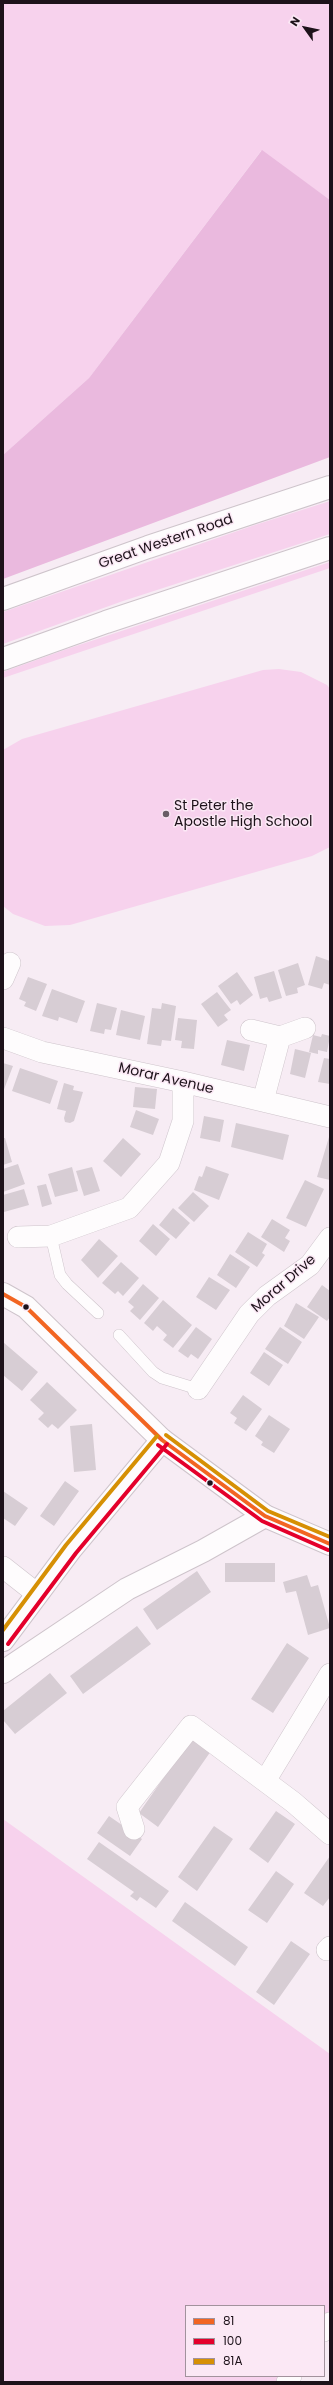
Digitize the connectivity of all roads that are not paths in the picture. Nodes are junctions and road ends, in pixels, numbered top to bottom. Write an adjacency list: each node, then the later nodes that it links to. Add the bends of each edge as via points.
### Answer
1 (330, 487): 3 (main road, Great Western Road, via 148,547)
2 (330, 548): 4 (main road)
3 (3, 599)
4 (3, 659)
5 (305, 1028): 7 (street)
6 (251, 1030): 7 (street)
7 (280, 1037): 10 (street)
8 (3, 1038): 9 (street, Morar Avenue, via 42,1052)
9 (183, 1082): 10 (street, Morar Avenue); 12 (street, via 183,1121 169,1163 129,1208)
10 (263, 1101): 11 (street, Morar Avenue)
11 (330, 1117)
12 (51, 1236): 13 (street); 16 (lane, via 60,1275)
13 (18, 1237)
14 (330, 1238): 18 (street, Morar Drive, via 310,1265 267,1296 249,1314)
15 (3, 1294): 19 (main road, via 31,1312)
16 (98, 1313)
17 (119, 1335): 18 (lane, via 153,1372 162,1378)
18 (198, 1389)
19 (162, 1440): 20 (main road); 23 (main road)
20 (265, 1516): 21 (main road); 25 (main road, via 127,1589)
21 (330, 1544)
22 (3, 1567): 23 (street)
23 (36, 1593): 24 (main road)
24 (3, 1640)
25 (3, 1672)
26 (330, 1674): 27 (street)
27 (265, 1781): 28 (street, via 191,1726 127,1807); 29 (street, via 294,1802)
28 (134, 1829)
29 (330, 1834)

